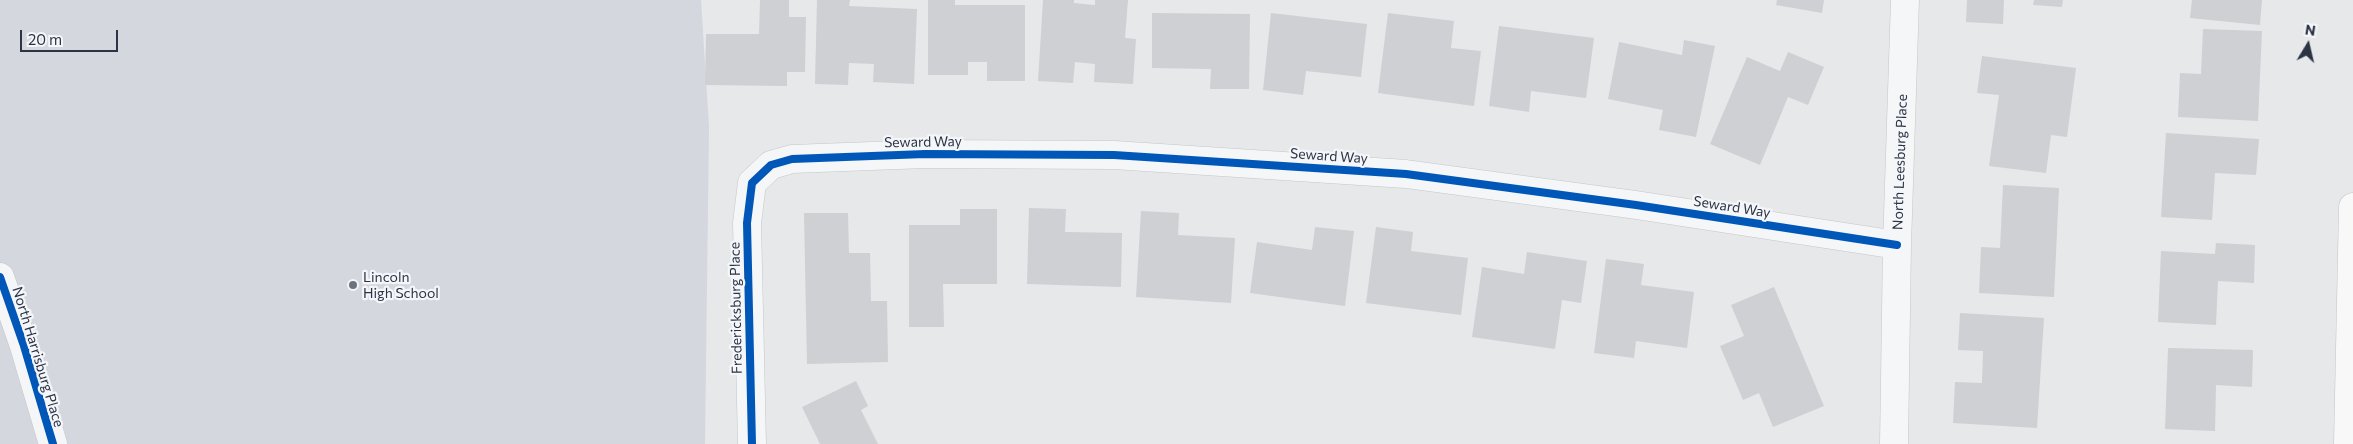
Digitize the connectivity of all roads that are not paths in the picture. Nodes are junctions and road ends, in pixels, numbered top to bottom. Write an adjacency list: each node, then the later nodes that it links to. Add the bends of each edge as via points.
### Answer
1 (1906, 0): 4 (street, North Leesburg Place)
2 (760, 175): 4 (street, Seward Way, via 771,165 792,159 925,154 1114,155 1406,174 1636,204); 7 (street, Fredericksburg Place, via 752,183 747,223)
3 (2353, 207): 9 (main road)
4 (1896, 245): 8 (street, North Leesburg Place)
5 (0, 277): 6 (street, North Harrisburg Place)
6 (52, 444)
7 (752, 444)
8 (1894, 444)
9 (2348, 444)

